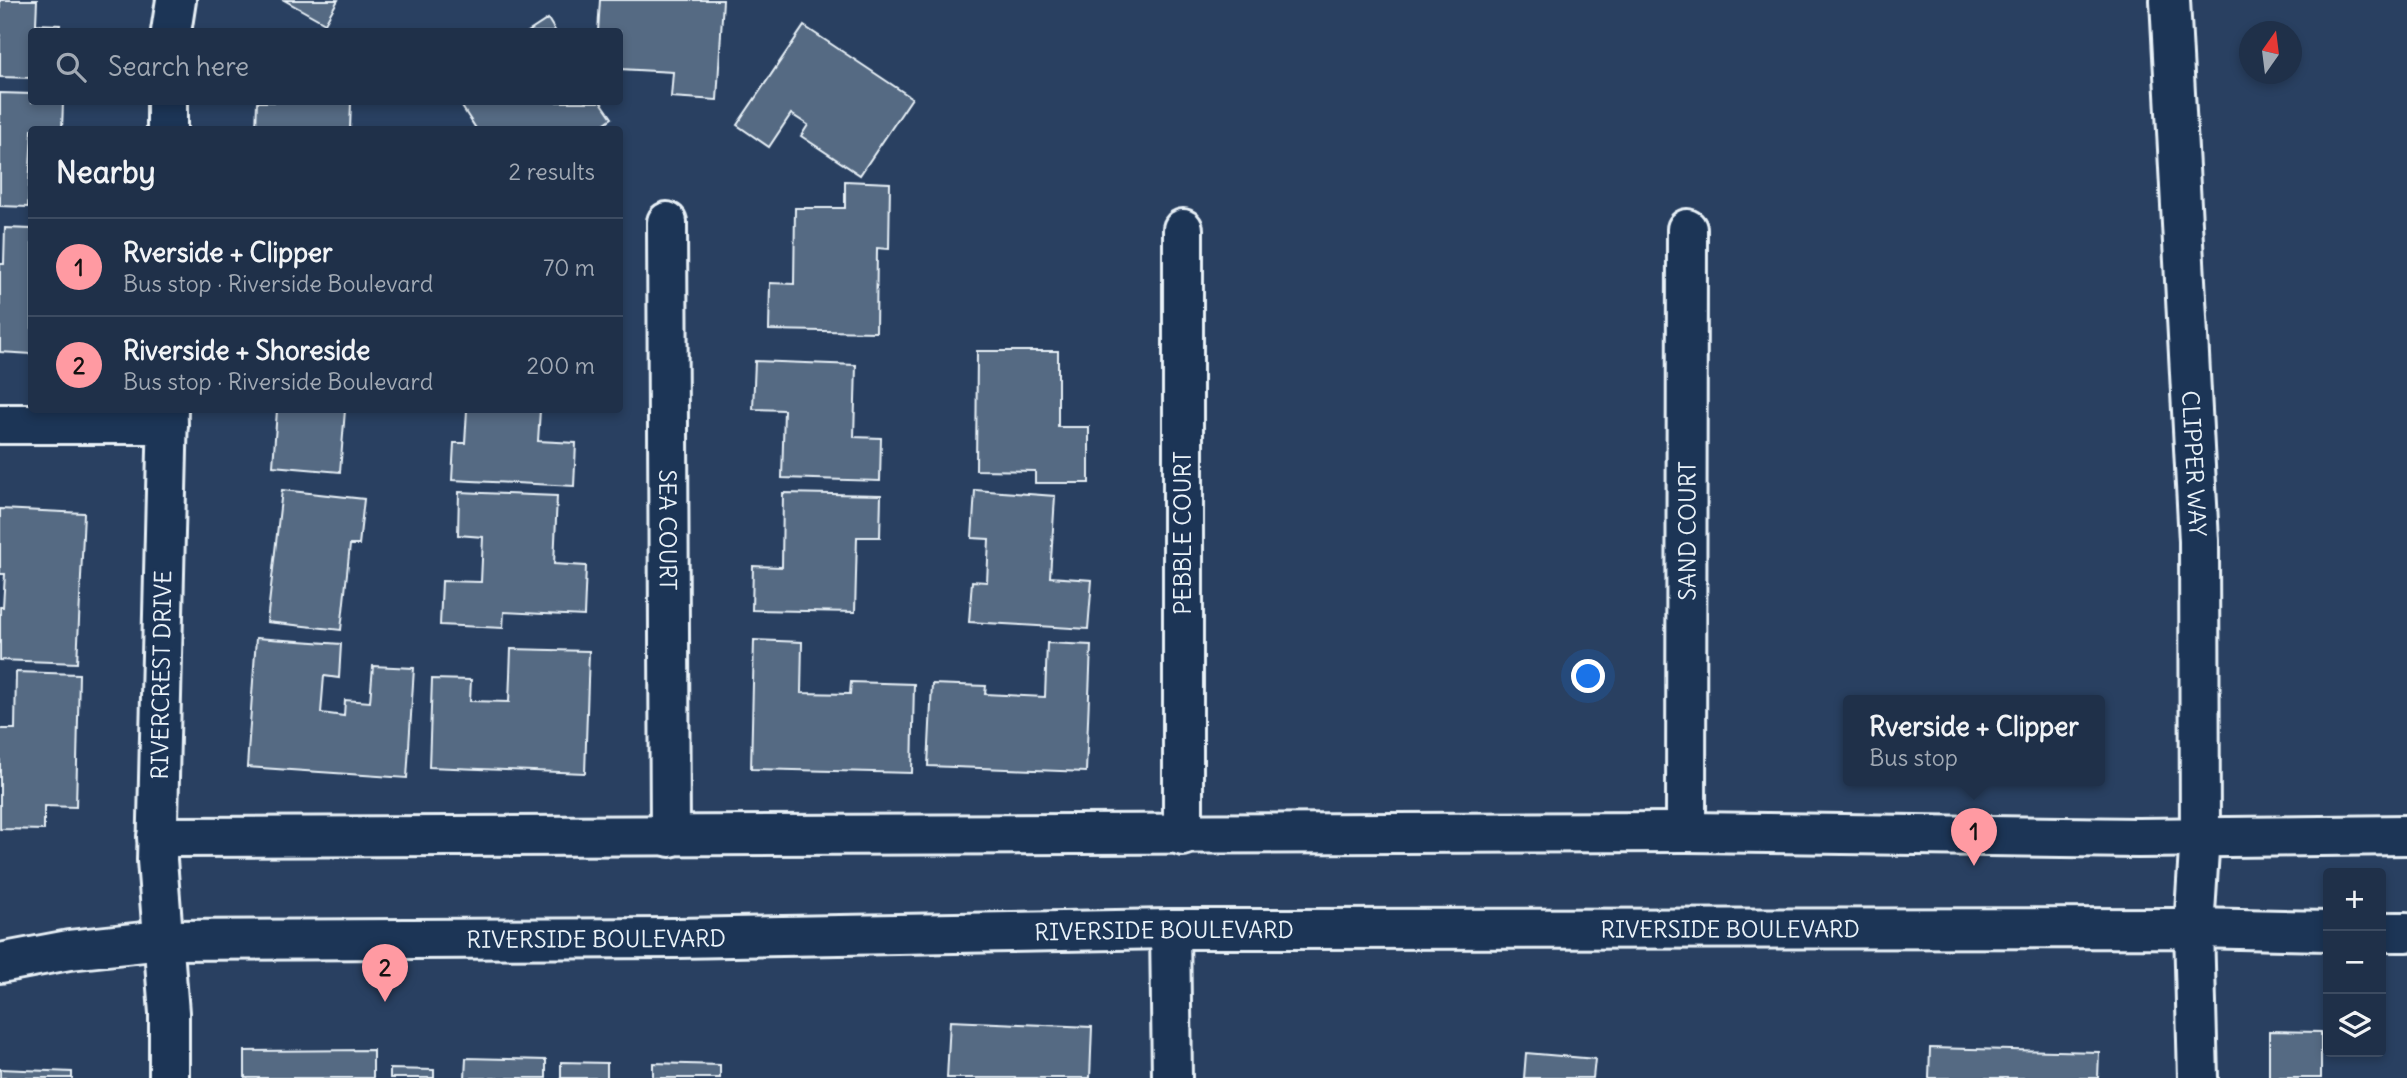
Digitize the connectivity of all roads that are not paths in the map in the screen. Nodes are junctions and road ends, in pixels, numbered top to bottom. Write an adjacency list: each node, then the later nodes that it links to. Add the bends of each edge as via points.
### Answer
1 (176, 0): 3 (street)
2 (2169, 0): 12 (street, CLIPPER WAY, via 2199,541)
3 (172, 28)
4 (167, 105): 5 (street)
5 (167, 126)
6 (667, 222): 16 (street, SEA COURT)
7 (1183, 229): 14 (street, PEBBLE COURT)
8 (1687, 229): 11 (street, SAND COURT)
9 (168, 417): 10 (street); 15 (street, RIVERCREST DRIVE)
10 (0, 424)
11 (1686, 832): 12 (street); 14 (street)
12 (2200, 835): 13 (street); 17 (street, CLIPPER WAY)
13 (2407, 835)
14 (1183, 836): 16 (street)
15 (158, 837): 16 (street); 22 (street, RIVERCREST DRIVE)
16 (670, 837)
17 (2194, 928): 18 (street, RIVERSIDE BOULEVARD); 19 (street, RIVERSIDE BOULEVARD); 26 (street, CLIPPER WAY)
18 (1170, 929): 22 (street, RIVERSIDE BOULEVARD, via 677,938); 25 (street)
19 (2323, 931)
20 (2386, 932): 21 (street)
21 (2407, 932)
22 (162, 940): 23 (street, RIVERSIDE BOULEVARD); 24 (street, RIVERCREST DRIVE)
23 (0, 963)
24 (169, 1078)
25 (1172, 1078)
26 (2198, 1078)

